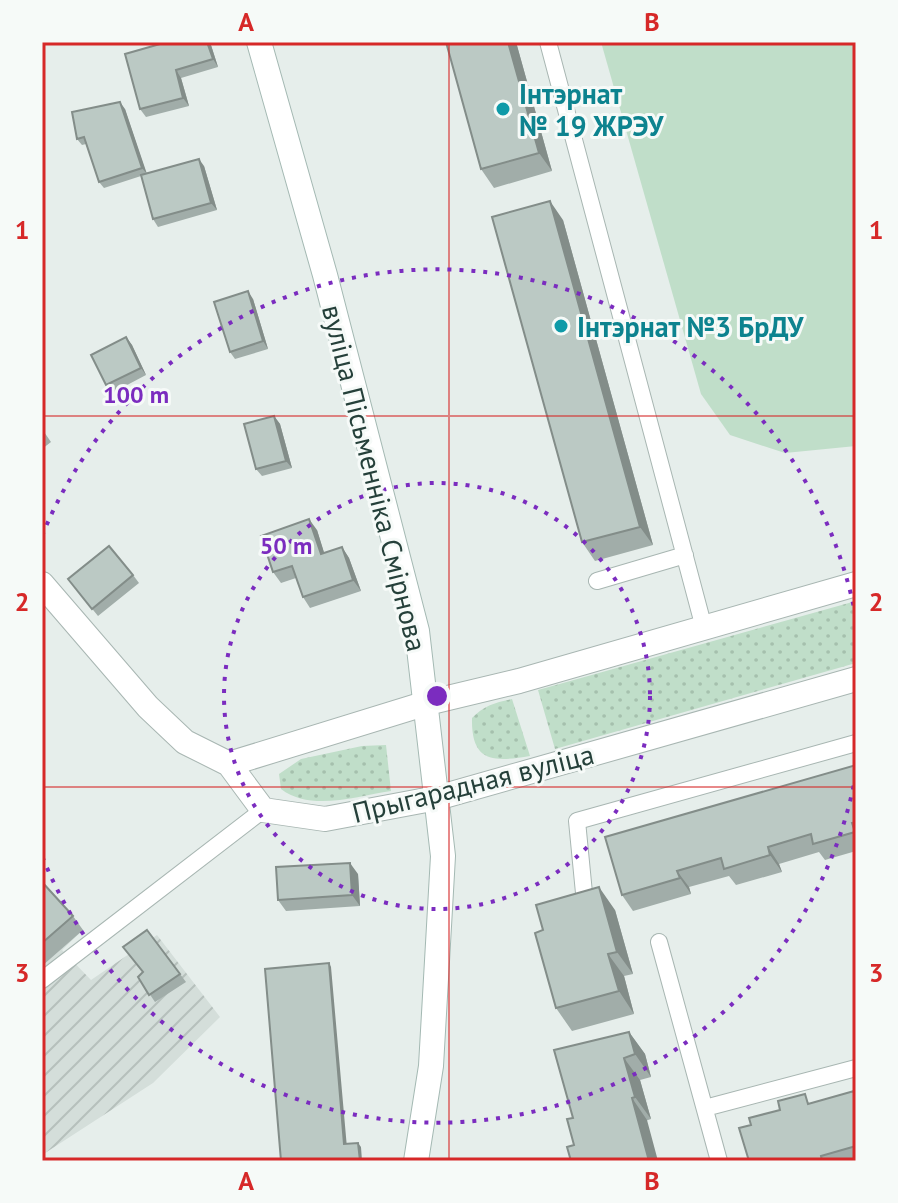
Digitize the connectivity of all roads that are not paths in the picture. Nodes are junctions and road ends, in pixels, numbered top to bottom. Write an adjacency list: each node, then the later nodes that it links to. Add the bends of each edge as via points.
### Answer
1 (259, 42): 9 (street, вуліца Пісьменніка Смірнова, via 417,631)
2 (548, 42): 3 (lane)
3 (685, 555): 4 (lane); 7 (lane)
4 (597, 581)
5 (42, 584): 11 (street, via 148,707 185,742)
6 (856, 584): 7 (street)
7 (704, 628): 9 (street)
8 (856, 679): 12 (street, Прыгарадная вуліца)
9 (427, 703): 11 (street); 12 (street, вуліца Пісьменніка Смірнова)
10 (856, 743): 14 (lane, via 577,821)
11 (229, 764): 13 (street)
12 (437, 798): 13 (street, Прыгарадная вуліца, via 325,819); 19 (street, вуліца Пісьменніка Смірнова, via 443,856 435,999)
13 (263, 810): 16 (lane)
14 (584, 893)
15 (659, 942): 18 (lane)
16 (42, 980)
17 (856, 1068): 18 (lane)
18 (705, 1108): 20 (lane)
19 (416, 1161)
20 (719, 1161)

